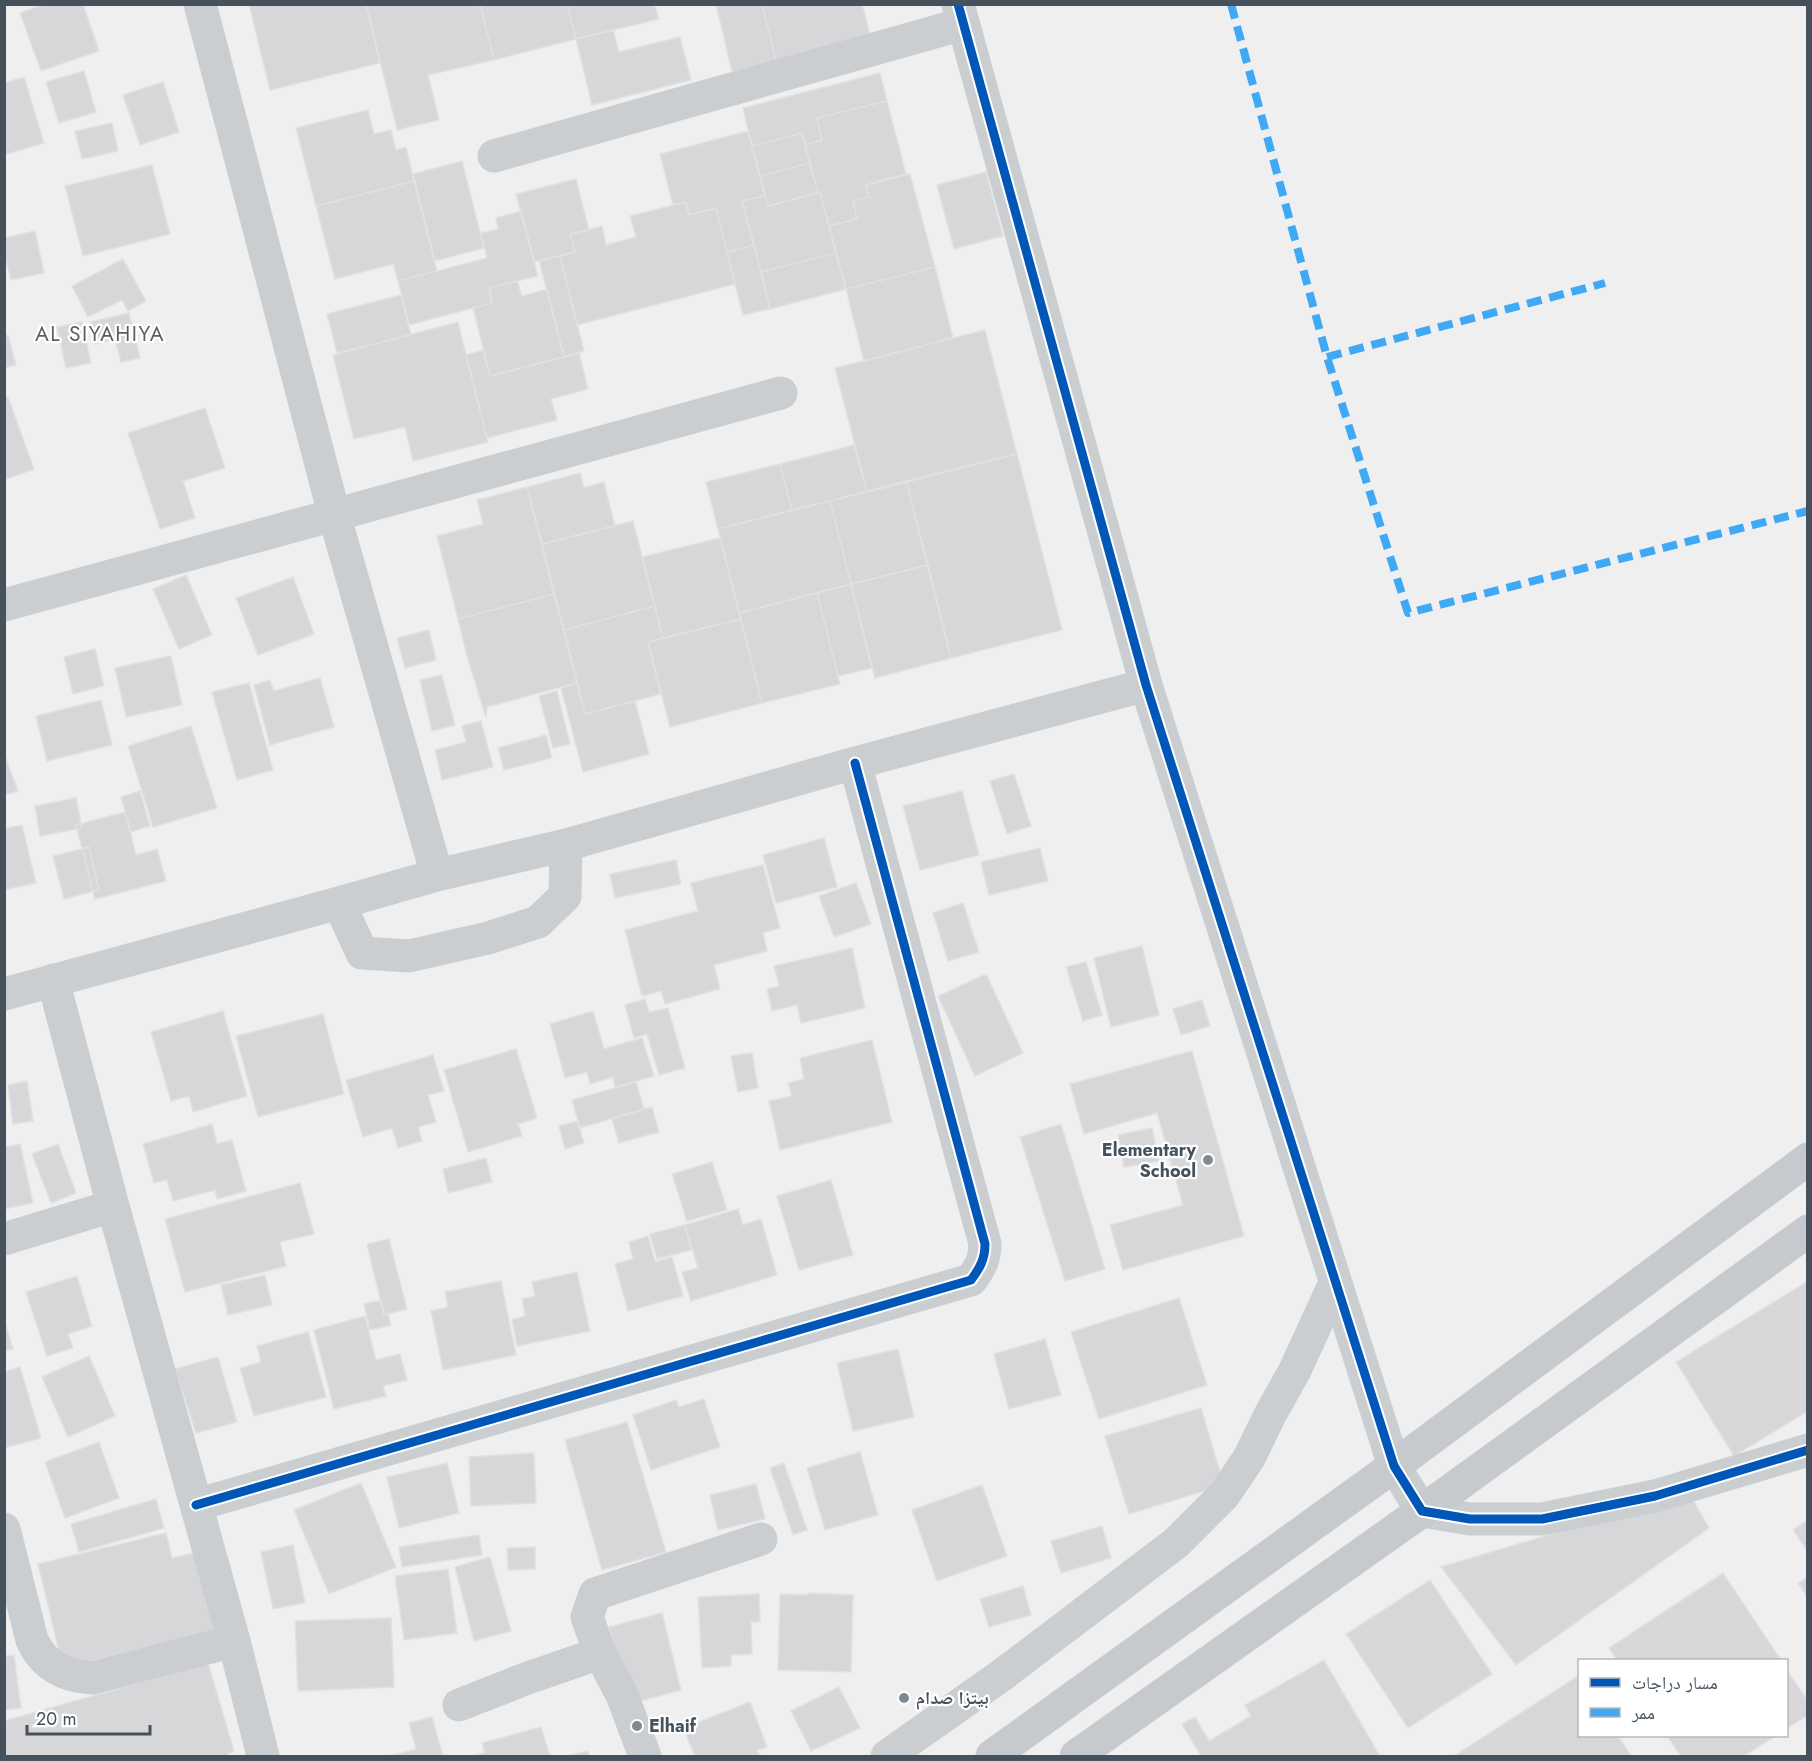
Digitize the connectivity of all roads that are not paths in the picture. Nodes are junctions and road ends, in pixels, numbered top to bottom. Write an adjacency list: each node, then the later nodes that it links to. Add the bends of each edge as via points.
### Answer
1 (200, 4): 5 (street)
2 (961, 14): 3 (street); 7 (street)
3 (494, 156)
4 (781, 393): 5 (street)
5 (334, 514): 6 (street); 10 (street)
6 (4, 605)
7 (1146, 685): 8 (street); 18 (street)
8 (855, 763): 9 (street); 21 (street, via 985,1244 985,1257 971,1280)
9 (566, 844): 10 (street); 11 (street, via 565,896 538,922 488,938 409,956 362,953)
10 (437, 874): 11 (street)
11 (339, 903): 12 (street)
12 (53, 980): 13 (street); 15 (street)
13 (4, 994)
14 (1808, 1159): 20 (main road)
15 (112, 1206): 17 (street); 21 (street)
16 (1808, 1231): 22 (main road)
17 (4, 1239)
18 (1335, 1283): 20 (street); 30 (street, via 1249,1458 1224,1495 1176,1543 1002,1675)
19 (1808, 1450): 22 (street, via 1655,1496 1542,1520 1470,1520)
20 (1394, 1466): 22 (street); 31 (main road)
21 (196, 1505): 25 (street)
22 (1422, 1511): 32 (main road)
23 (4, 1529): 25 (street, via 38,1653 74,1677 92,1678)
24 (760, 1539): 26 (street, via 595,1594 587,1617)
25 (234, 1641): 28 (street)
26 (600, 1653): 27 (street); 29 (street, via 622,1695)
27 (459, 1705)
28 (263, 1756)
29 (645, 1756)
30 (887, 1756)
31 (992, 1756)
32 (1076, 1756)

